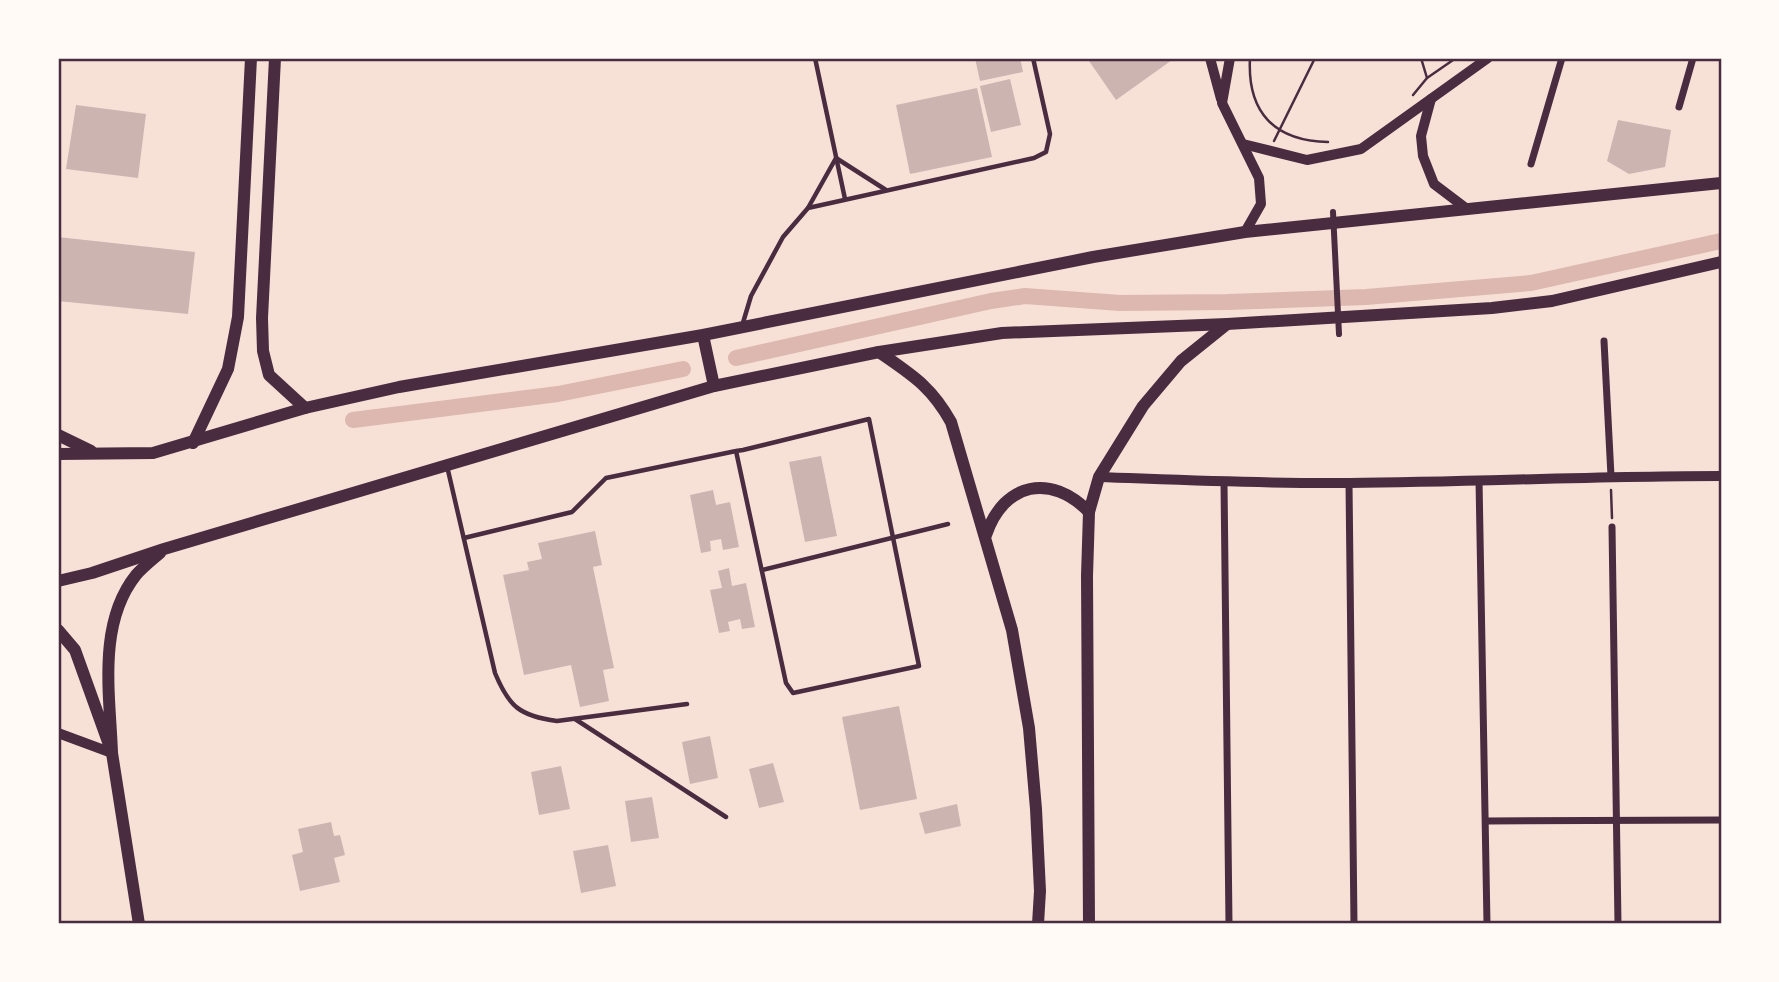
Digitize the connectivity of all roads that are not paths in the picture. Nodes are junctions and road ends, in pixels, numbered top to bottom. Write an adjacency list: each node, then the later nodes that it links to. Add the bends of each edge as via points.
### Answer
1 (251, 58): 33 (main road, via 238,317 228,369)
2 (275, 58): 31 (main road, via 263,351 269,375)
3 (815, 58): 14 (lane)
4 (1033, 58): 17 (lane, via 1050,135 1046,152 1034,159)
5 (1210, 58): 11 (street)
6 (1230, 58): 11 (street)
7 (1488, 58): 10 (street)
8 (1562, 58): 15 (street)
9 (1693, 58): 12 (street)
10 (1432, 98): 13 (street, via 1361,149 1307,159); 20 (street, via 1421,136 1423,156 1434,184)
11 (1222, 103): 13 (street)
12 (1679, 107)
13 (1242, 144): 22 (street, via 1259,178 1261,204)
14 (836, 158): 17 (lane); 18 (lane); 19 (lane)
15 (1531, 164)
16 (1721, 183): 20 (main road)
17 (887, 190): 18 (lane)
18 (845, 199): 19 (lane)
19 (808, 208): 25 (lane, via 783,237 751,296)
20 (1467, 209): 22 (main road)
21 (1333, 212): 26 (street)
22 (1245, 232): 25 (main road, via 1093,257)
23 (1721, 262): 24 (main road, via 1552,301)
24 (1227, 324): 29 (main road, via 1002,333); 40 (main road, via 1181,361 1143,406)
25 (742, 327): 27 (main road)
26 (1339, 334)
27 (703, 335): 30 (main road); 31 (main road, via 399,387)
28 (1604, 341): 38 (street)
29 (880, 352): 30 (main road); 47 (main road, via 938,399 950,422)
30 (714, 386): 37 (main road)
31 (305, 408): 33 (main road)
32 (58, 435): 35 (main road)
33 (193, 443): 35 (main road, via 153,453)
34 (736, 451): 48 (lane, via 869,419); 49 (lane, via 606,478 572,512); 51 (lane)
35 (94, 453): 36 (main road)
36 (58, 454)
37 (447, 466): 49 (lane); 50 (main road)
38 (1611, 476): 39 (street); 41 (street)
39 (1721, 476)
40 (1099, 477): 42 (street); 44 (main road)
41 (1479, 480): 43 (street); 61 (street)
42 (1224, 482): 43 (street); 65 (street)
43 (1349, 483): 66 (street)
44 (1089, 512): 47 (main road, via 1076,498 1039,487 1004,502); 64 (main road)
45 (948, 523): 48 (lane)
46 (1612, 527): 59 (street)
47 (986, 535): 63 (main road, via 1012,630 1028,728 1037,823)
48 (893, 537): 51 (lane); 51 (lane, via 919,666 793,693 786,683)
49 (464, 538): 55 (lane, via 504,695 519,712 539,719)
50 (164, 549): 52 (main road); 57 (main road, via 136,575 117,608 109,645)
51 (762, 570)
52 (58, 581)
53 (58, 630): 57 (main road, via 75,650)
54 (687, 704): 55 (lane)
55 (574, 719): 58 (lane)
56 (58, 733): 57 (street)
57 (112, 753): 62 (main road)
58 (726, 817)
59 (1617, 820): 60 (street); 61 (street); 68 (street)
60 (1721, 820)
61 (1487, 821): 67 (street)
62 (139, 924)
63 (1038, 924)
64 (1089, 924)
65 (1228, 924)
66 (1354, 924)
67 (1487, 924)
68 (1618, 924)

